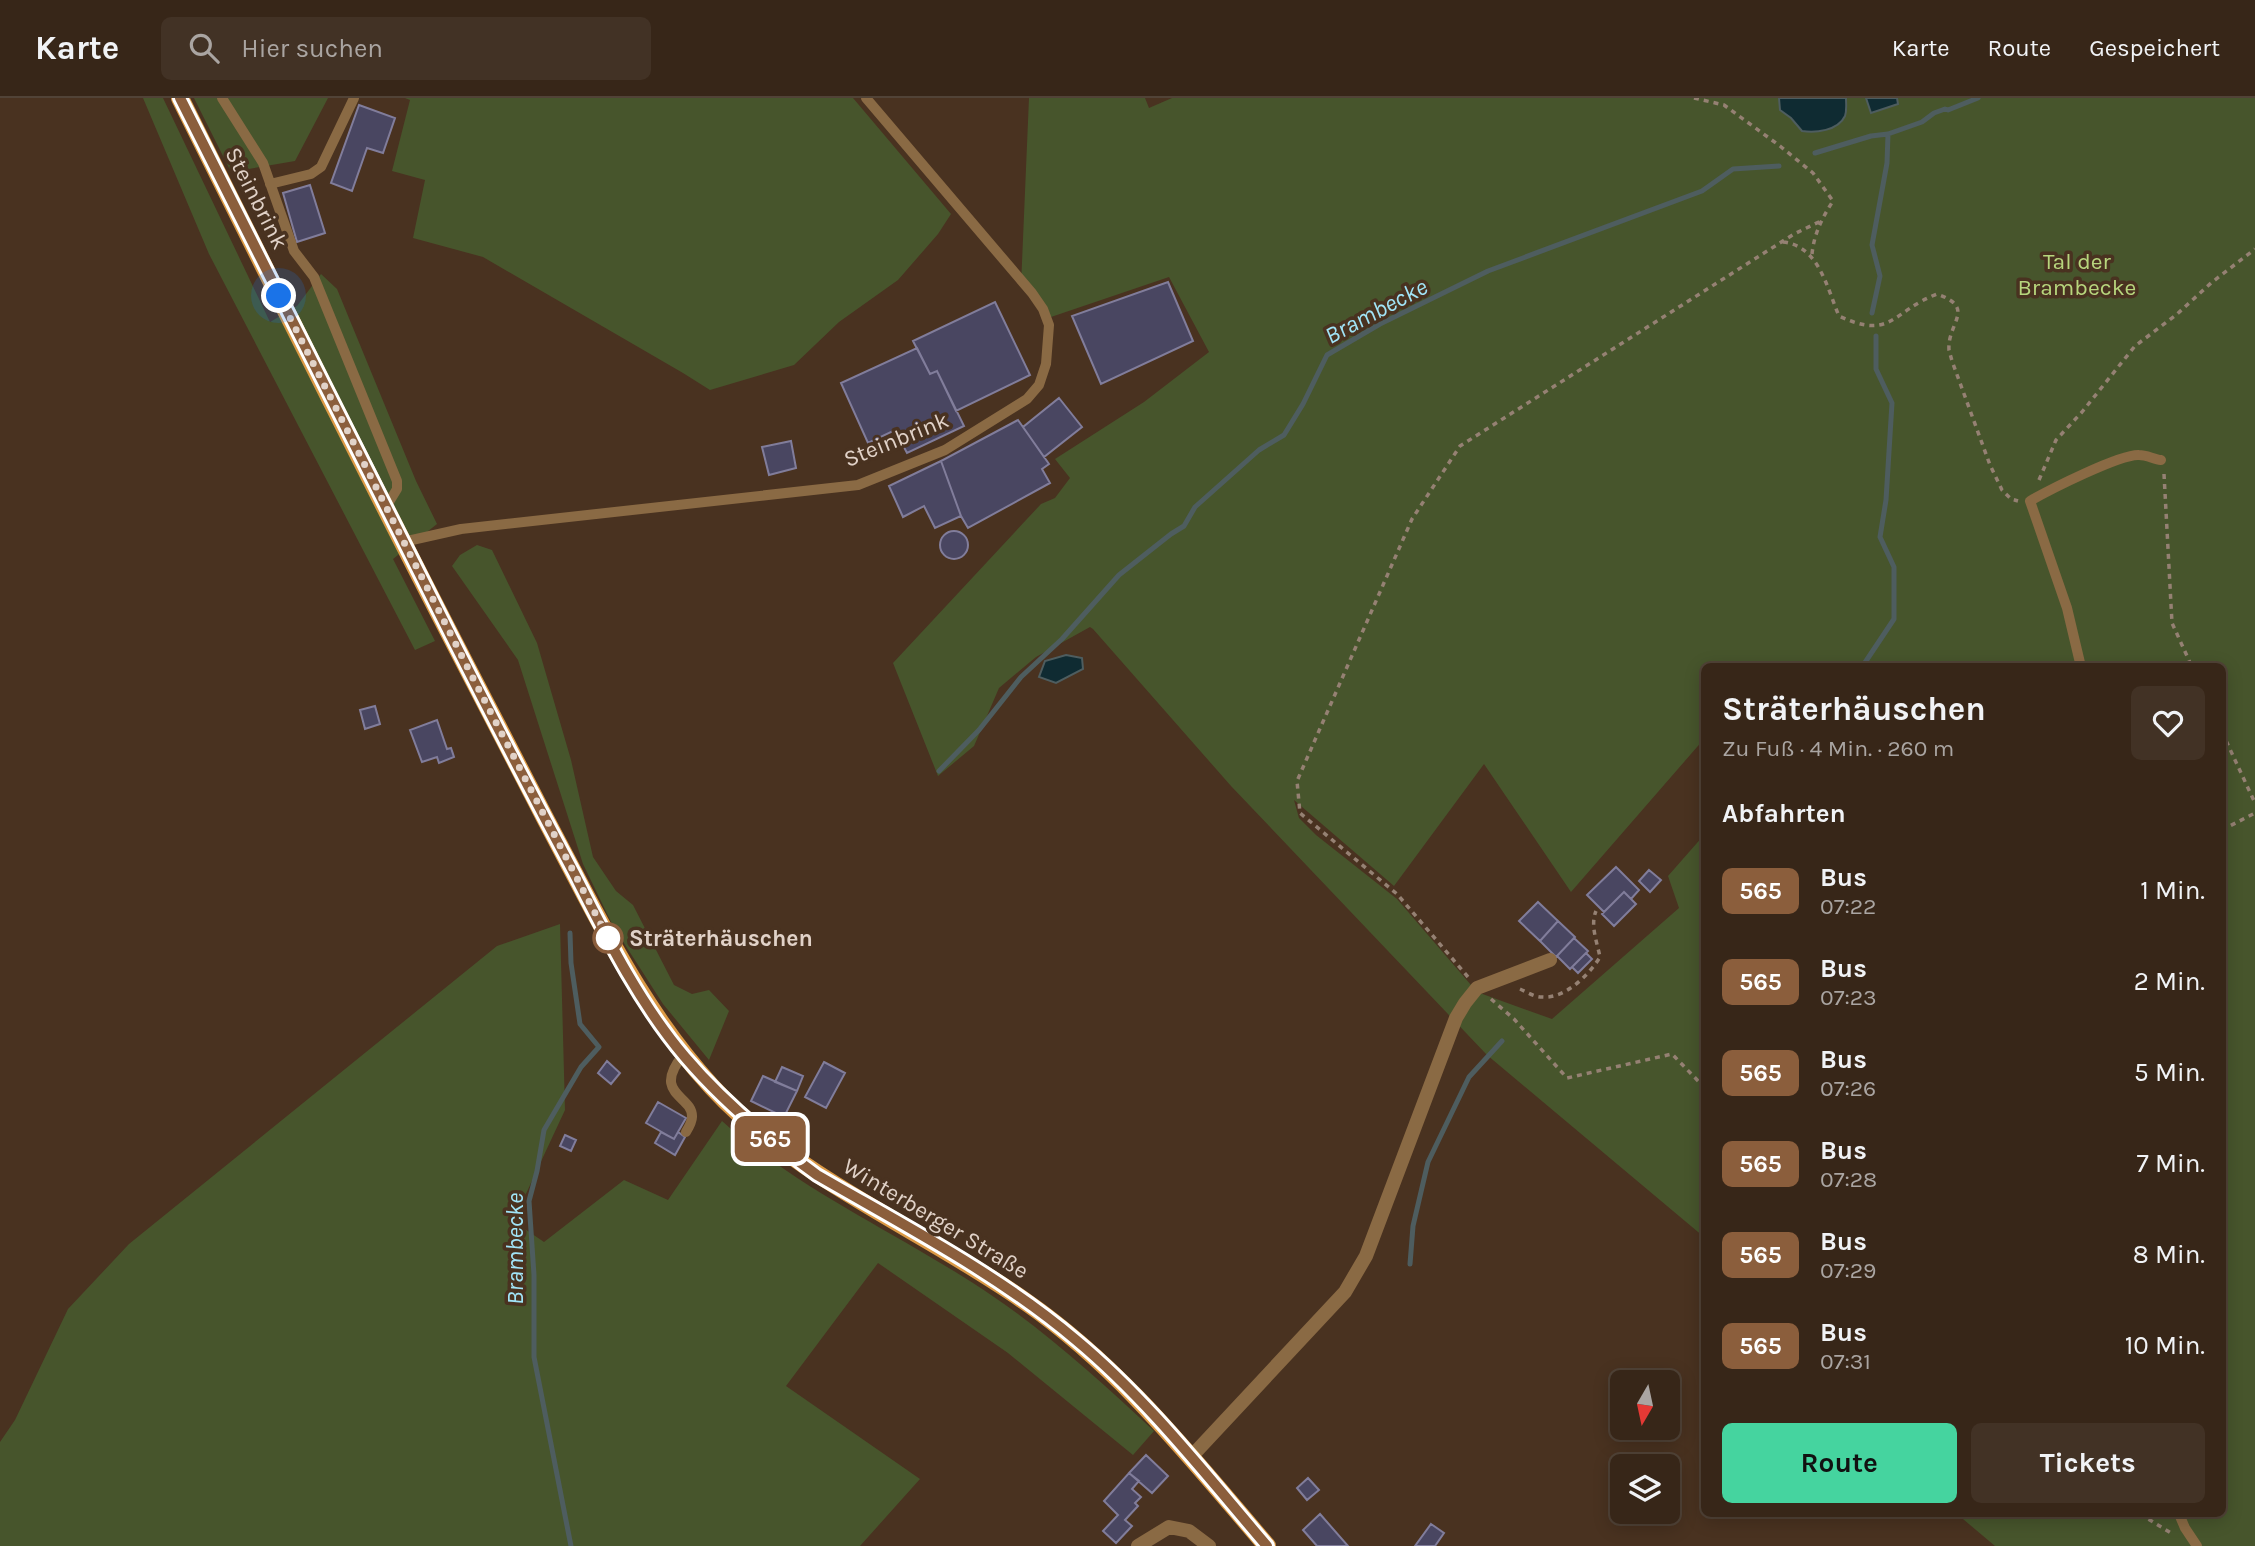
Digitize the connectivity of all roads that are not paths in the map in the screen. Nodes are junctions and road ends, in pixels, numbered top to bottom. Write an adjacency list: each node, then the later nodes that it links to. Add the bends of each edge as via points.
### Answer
1 (180, 98): 7 (main road, Steinbrink)
2 (222, 98): 5 (lane, Steinbrink, via 263,163)
3 (354, 98): 5 (lane, via 321,167)
4 (866, 98): 8 (lane, Steinbrink, via 1042,309 1049,325 1046,364 1039,385 1027,400 945,450 858,485 461,529)
5 (270, 184): 7 (lane, Steinbrink, via 294,251 314,277 397,481)
6 (2161, 460): 9 (lane, via 2125,457 2031,501)
7 (386, 507): 8 (main road, Steinbrink)
8 (403, 542): 11 (main road, Steinbrink, via 601,924)
9 (2080, 663)
10 (1550, 960): 14 (street, via 1477,988 1465,1003 1455,1018 1366,1256 1345,1292)
11 (650, 1008): 12 (main road, Winterberger Straße)
12 (683, 1055): 13 (lane, via 670,1080 691,1110 693,1119); 14 (main road, Winterberger Straße, via 748,1122 817,1175 984,1273 1074,1338)
13 (686, 1132)
14 (1191, 1457): 18 (main road, Winterberger Straße)
15 (2180, 1517): 19 (lane)
16 (1138, 1546): 17 (street, via 1169,1527 1189,1531)
17 (1209, 1546)
18 (1267, 1546)
19 (2197, 1546)

